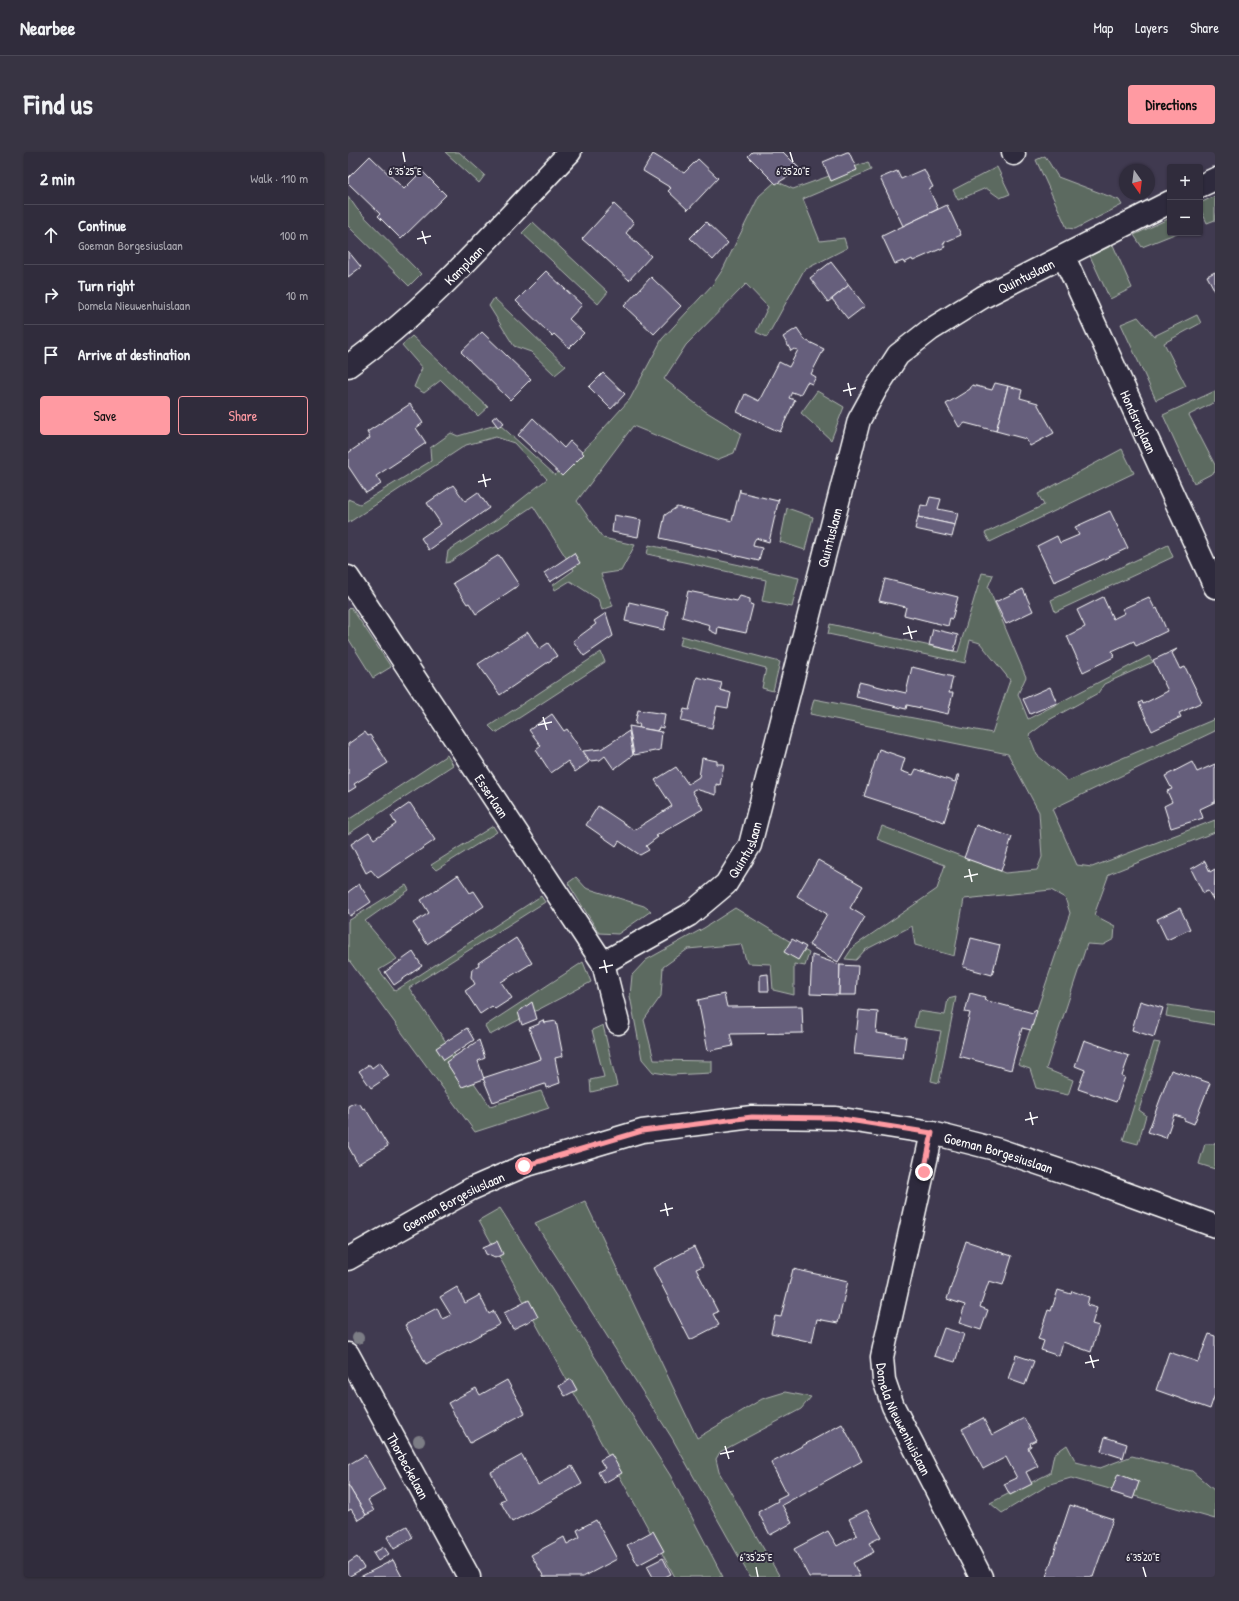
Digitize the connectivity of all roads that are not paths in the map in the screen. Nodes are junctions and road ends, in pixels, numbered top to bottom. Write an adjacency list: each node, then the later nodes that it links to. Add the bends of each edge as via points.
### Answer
1 (570, 152): 6 (street, Kamplaan, via 430,299)
2 (1215, 179): 3 (street)
3 (1203, 185)
4 (1167, 204): 5 (street, Quintuslaan)
5 (1064, 257): 8 (street, Hondsruglaan); 9 (street, Quintuslaan, via 983,297 930,330 894,361 859,420 750,845 726,884 689,915)
6 (348, 366)
7 (348, 577): 9 (street, Esserlaan)
8 (1215, 587)
9 (603, 963): 10 (street, Esserlaan)
10 (618, 1023)
11 (932, 1133): 12 (street, Goeman Borgesiuslaan, via 1006,1153); 13 (street, Goeman Borgesiuslaan, via 836,1118 752,1117 642,1131 524,1166 471,1189); 16 (street, Domela Nieuwenhuislaan, via 882,1357 884,1380 893,1406)
12 (1215, 1226)
13 (348, 1259)
14 (348, 1354): 15 (street, Thorbeckelaan)
15 (469, 1577)
16 (982, 1577)

